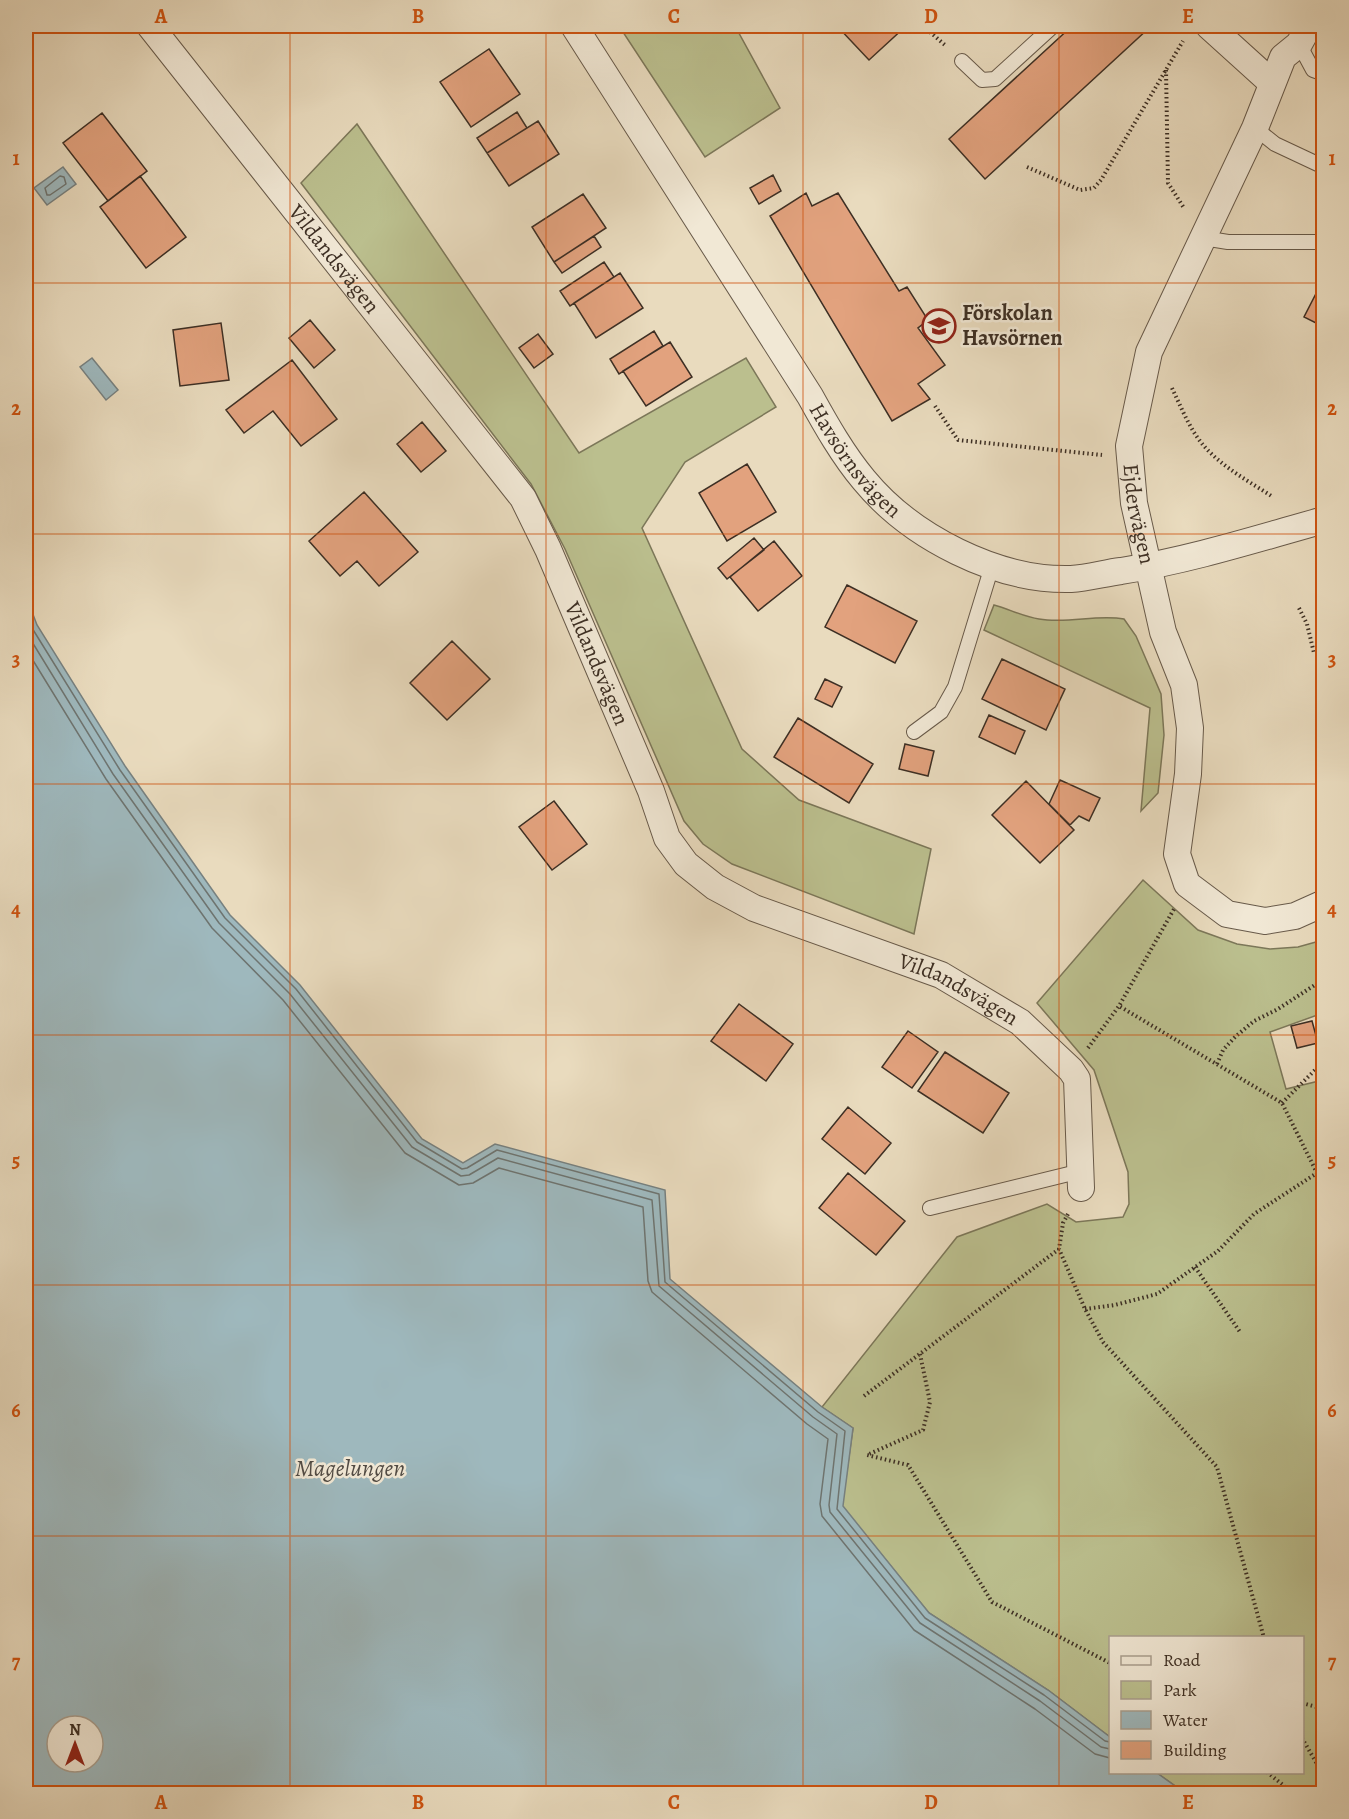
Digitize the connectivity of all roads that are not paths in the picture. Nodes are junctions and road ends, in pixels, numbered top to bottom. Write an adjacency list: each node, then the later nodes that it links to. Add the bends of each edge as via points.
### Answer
1 (150, 26): 18 (street, Vildandsvägen, via 523,498 651,791 667,838 686,864 715,887 754,908 941,975 1020,1022 1077,1079)
2 (574, 26): 14 (street, Havsörnsvägen, via 828,429 865,481 931,538)
3 (1053, 26): 6 (lane, via 994,79 982,80)
4 (1209, 26): 8 (street)
5 (1304, 35): 7 (lane, via 1313,70); 8 (street, Ejdervägen, via 1283,57)
6 (962, 61)
7 (1323, 74)
8 (1272, 83): 9 (street, Ejdervägen)
9 (1255, 128): 10 (lane, via 1275,144); 11 (street, Ejdervägen)
10 (1323, 166)
11 (1203, 238): 12 (lane, via 1228,242); 15 (street, Ejdervägen, via 1149,351 1129,446 1134,503)
12 (1323, 242)
13 (1323, 520): 15 (street, Havsörnsvägen)
14 (992, 566): 15 (street, Havsörnsvägen, via 1010,573 1071,579); 16 (lane, via 955,687 941,712)
15 (1148, 566): 17 (street, Ejdervägen, via 1163,632 1184,686 1190,728 1177,854 1187,884 1227,914 1266,921 1295,916)
16 (914, 732)
17 (1323, 903)
18 (1081, 1180): 19 (lane)
19 (930, 1208)

